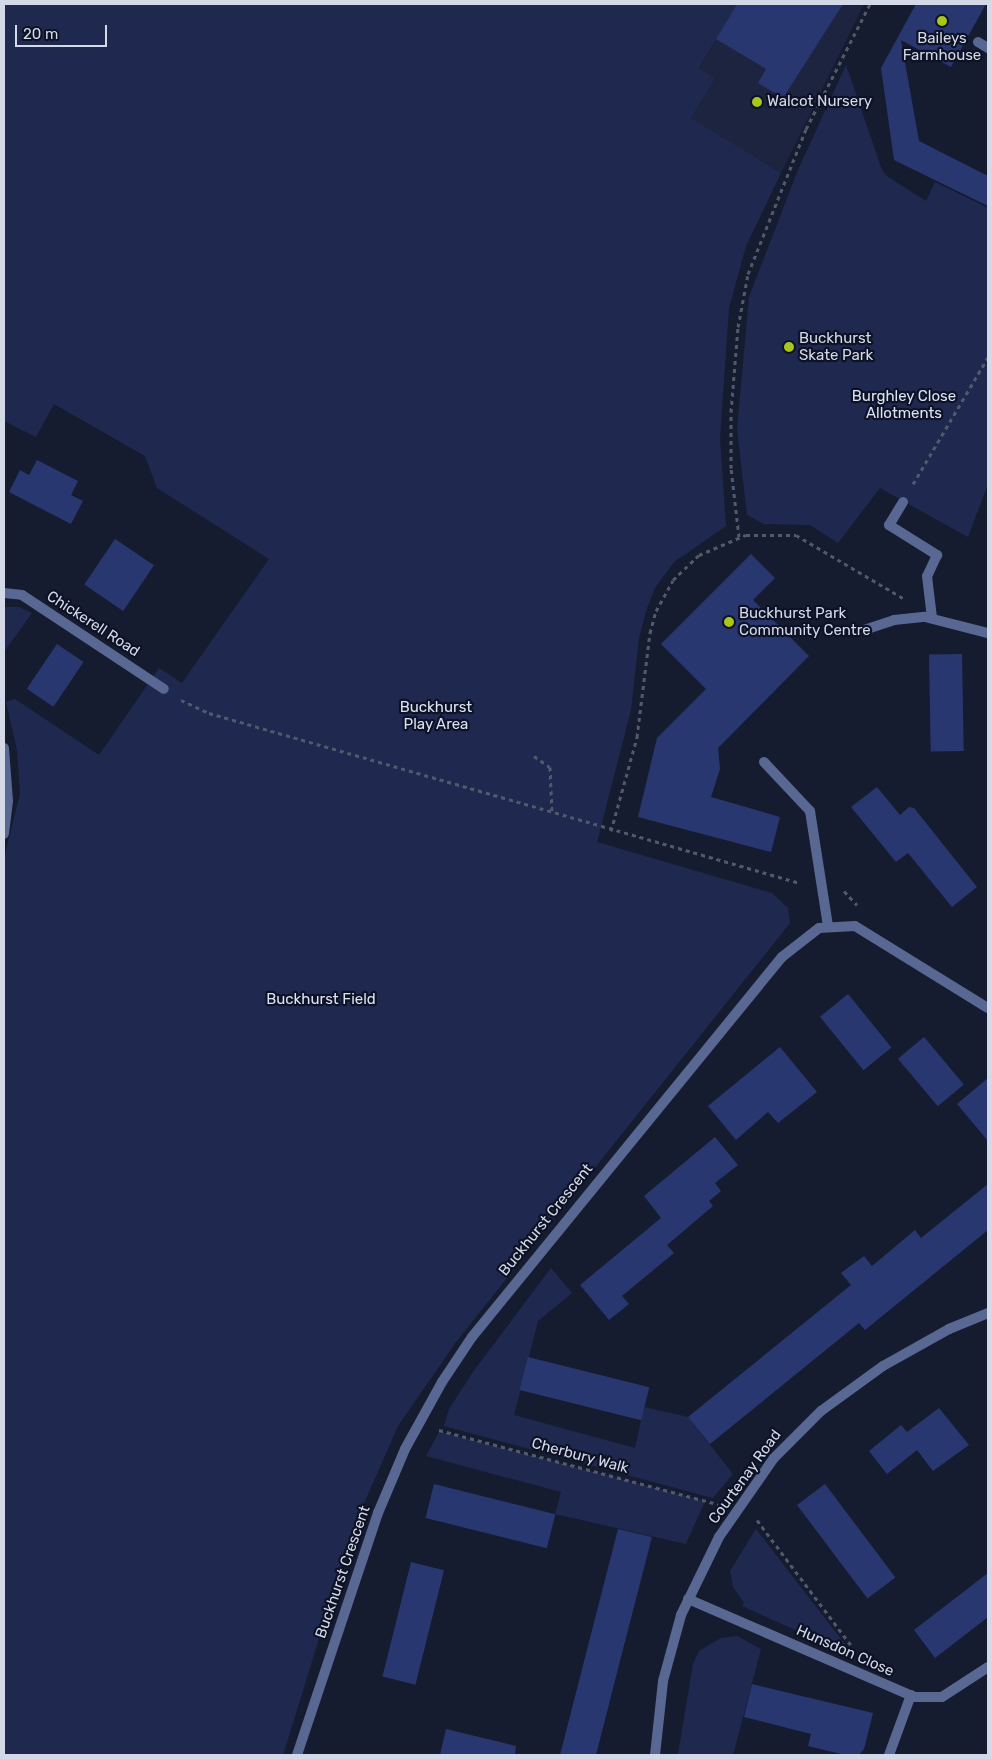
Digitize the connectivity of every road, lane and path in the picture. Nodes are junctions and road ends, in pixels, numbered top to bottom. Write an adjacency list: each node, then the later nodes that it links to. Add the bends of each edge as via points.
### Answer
1 (870, 4): 6 (path, via 806,129 748,274 738,327 731,412 731,468)
2 (978, 42): 3 (street)
3 (988, 48)
4 (988, 357): 5 (path)
5 (903, 502): 8 (street, via 889,525 937,555 927,576)
6 (739, 537): 8 (path, via 788,534 807,539); 16 (path, via 689,564 664,593 656,611 647,649 637,737)
7 (4, 594): 11 (street, Chickerell Road, via 22,596)
8 (932, 616): 9 (street, via 906,618); 10 (street)
9 (864, 630)
10 (988, 633)
11 (164, 688): 15 (path, via 209,713)
12 (4, 748): 17 (street, via 8,800)
13 (534, 756): 15 (path, via 550,767)
14 (764, 762): 18 (street, via 810,811)
15 (552, 813): 16 (path)
16 (611, 831): 18 (path, via 788,881)
17 (4, 834)
18 (820, 886): 19 (street)
19 (828, 926): 20 (street, via 863,930); 22 (street, Buckhurst Crescent, via 802,938 782,957 627,1144 472,1337)
20 (988, 1008)
21 (988, 1313): 23 (street, Courtenay Road, via 917,1345 851,1387 784,1446)
22 (417, 1425): 23 (path, Cherbury Walk); 28 (street, Buckhurst Crescent, via 378,1513)
23 (740, 1505): 24 (street, Courtenay Road); 26 (path)
24 (688, 1599): 26 (street, Hunsdon Close); 29 (street, Courtenay Road, via 668,1658)
25 (988, 1667): 27 (street, Hunsdon Close, via 942,1697)
26 (874, 1681): 27 (street, Hunsdon Close)
27 (910, 1696): 30 (street)
28 (297, 1755)
29 (655, 1755)
30 (889, 1755)

